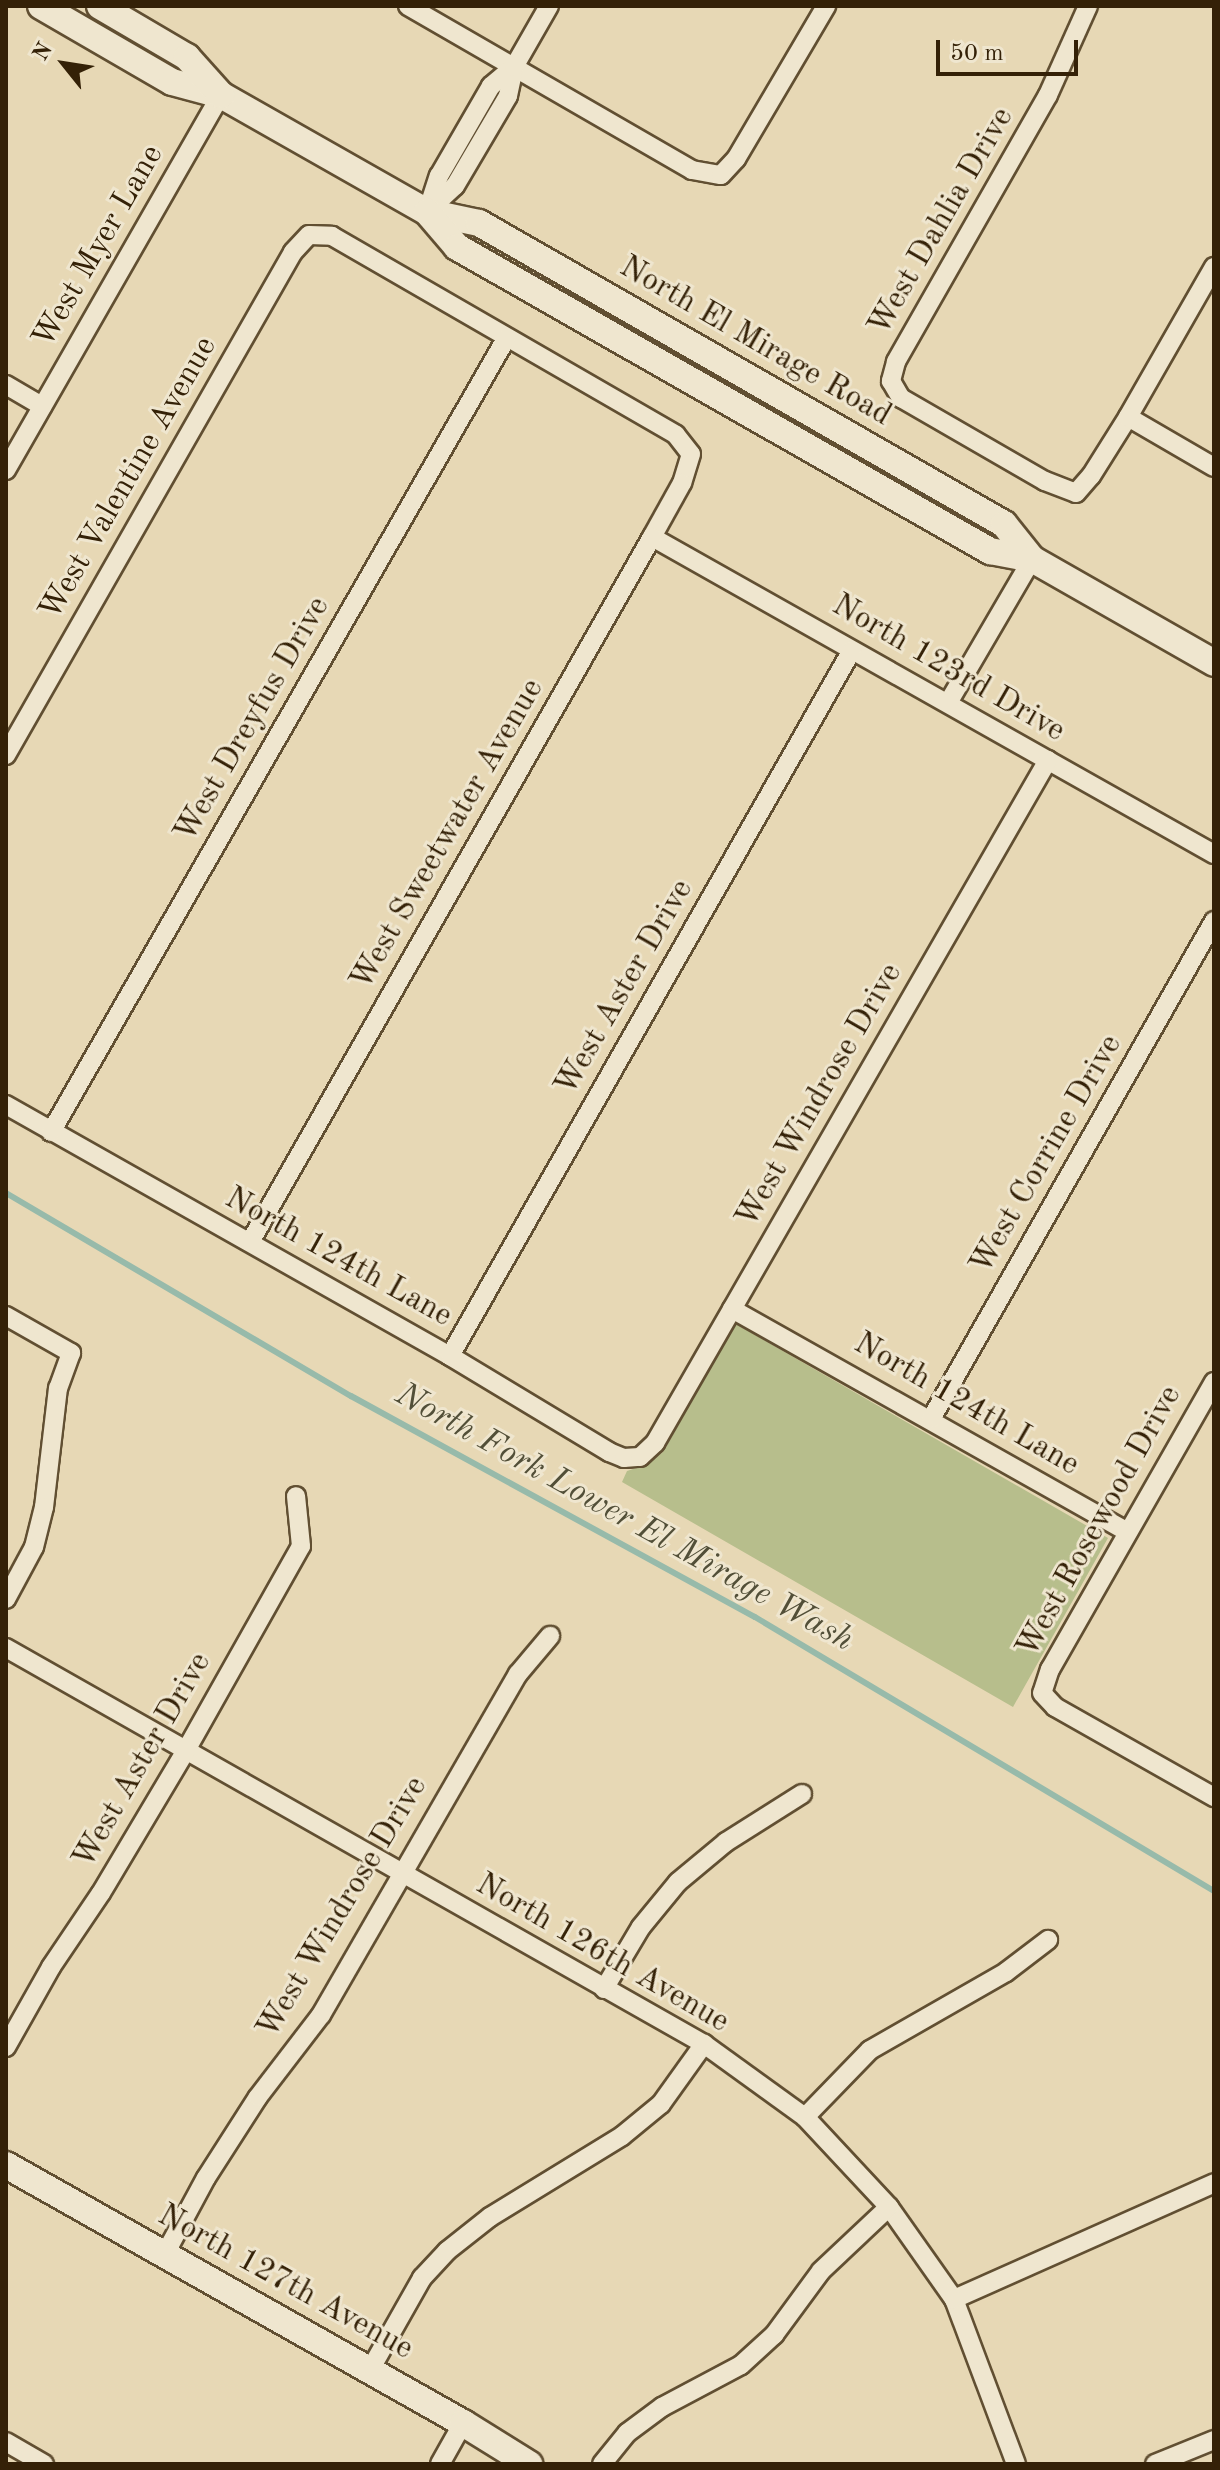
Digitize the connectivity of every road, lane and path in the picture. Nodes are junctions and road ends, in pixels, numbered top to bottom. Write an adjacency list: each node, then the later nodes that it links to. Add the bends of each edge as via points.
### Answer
1 (41, 6): 8 (main road, North El Mirage Road, via 172,82)
2 (100, 6): 8 (main road, North El Mirage Road, via 187,57)
3 (408, 6): 7 (street)
4 (549, 6): 7 (street)
5 (826, 6): 7 (street, via 736,159 721,175 692,170)
6 (1088, 6): 14 (street, West Dahlia Drive, via 1048,95 896,362 891,381 901,398 1045,481 1076,493)
7 (514, 67): 9 (street, via 491,86 439,176)
8 (221, 95): 9 (main road, North El Mirage Road); 13 (street, West Myer Lane)
9 (427, 212): 18 (main road, North El Mirage Road, via 457,247 990,551)
10 (1214, 267): 14 (street)
11 (507, 337): 17 (street, West Sweetwater Avenue, via 676,435 691,454 682,483); 22 (street, West Valentine Avenue, via 332,236 309,235 293,252); 27 (street, West Dreyfus Drive)
12 (6, 385): 13 (street)
13 (42, 406): 16 (street, West Myer Lane)
14 (1128, 417): 15 (street)
15 (1214, 467)
16 (6, 470)
17 (652, 537): 19 (street, North 123rd Drive); 28 (street, West Sweetwater Avenue)
18 (1032, 559): 20 (main road, North El Mirage Road); 21 (street)
19 (852, 650): 21 (street, North 123rd Drive); 31 (street, West Aster Drive)
20 (1214, 663)
21 (948, 703): 23 (street, North 123rd Drive)
22 (6, 755)
23 (1048, 760): 24 (street, North 123rd Drive); 29 (street, West Windrose Drive)
24 (1214, 854)
25 (1214, 921): 33 (street, West Corrine Drive)
26 (6, 1105): 27 (street, North 124th Lane)
27 (51, 1132): 28 (street, North 124th Lane)
28 (250, 1242): 31 (street, North 124th Lane)
29 (732, 1309): 33 (street, North 124th Lane); 34 (street, West Windrose Drive, via 655,1443)
30 (6, 1316): 37 (street, via 71,1353 58,1388 34,1547)
31 (450, 1356): 34 (street, North 124th Lane, via 609,1452)
32 (1214, 1382): 36 (street, West Rosewood Drive)
33 (931, 1419): 36 (street, North 124th Lane)
34 (640, 1457)
35 (296, 1496): 40 (street, West Aster Drive, via 301,1546)
36 (1128, 1532): 42 (street, West Rosewood Drive, via 1050,1669 1042,1693 1055,1707)
37 (6, 1599)
38 (550, 1636): 43 (street, West Windrose Drive, via 518,1674)
39 (6, 1648): 40 (street, North 126th Avenue)
40 (185, 1752): 43 (street, North 126th Avenue); 47 (street, West Aster Drive)
41 (802, 1794): 45 (street, via 726,1842 678,1882 641,1927)
42 (1214, 1797)
43 (402, 1874): 45 (street, North 126th Avenue); 52 (street, West Windrose Drive, via 321,2015 258,2097)
44 (1048, 1940): 48 (street, via 1006,1972 870,2050)
45 (604, 1989): 46 (street, North 126th Avenue)
46 (704, 2044): 48 (street, North 126th Avenue); 54 (street, via 661,2104 622,2136 490,2217 447,2251 422,2278)
47 (6, 2047)
48 (805, 2117): 51 (street, North 126th Avenue)
49 (6, 2165): 52 (main road, North 127th Avenue)
50 (1214, 2183): 53 (street)
51 (889, 2207): 53 (street, North 126th Avenue); 61 (street, via 821,2271 774,2335 741,2365 662,2407 627,2433)
52 (165, 2254): 54 (main road, North 127th Avenue)
53 (954, 2299): 62 (street, North 126th Avenue)
54 (370, 2370): 55 (main road, North 127th Avenue)
55 (463, 2423): 59 (street); 60 (main road, North 127th Avenue)
56 (1214, 2440): 63 (street)
57 (6, 2442): 58 (street)
58 (44, 2464)
59 (440, 2464)
60 (529, 2464)
61 (602, 2464)
62 (1016, 2464)
63 (1155, 2464)

